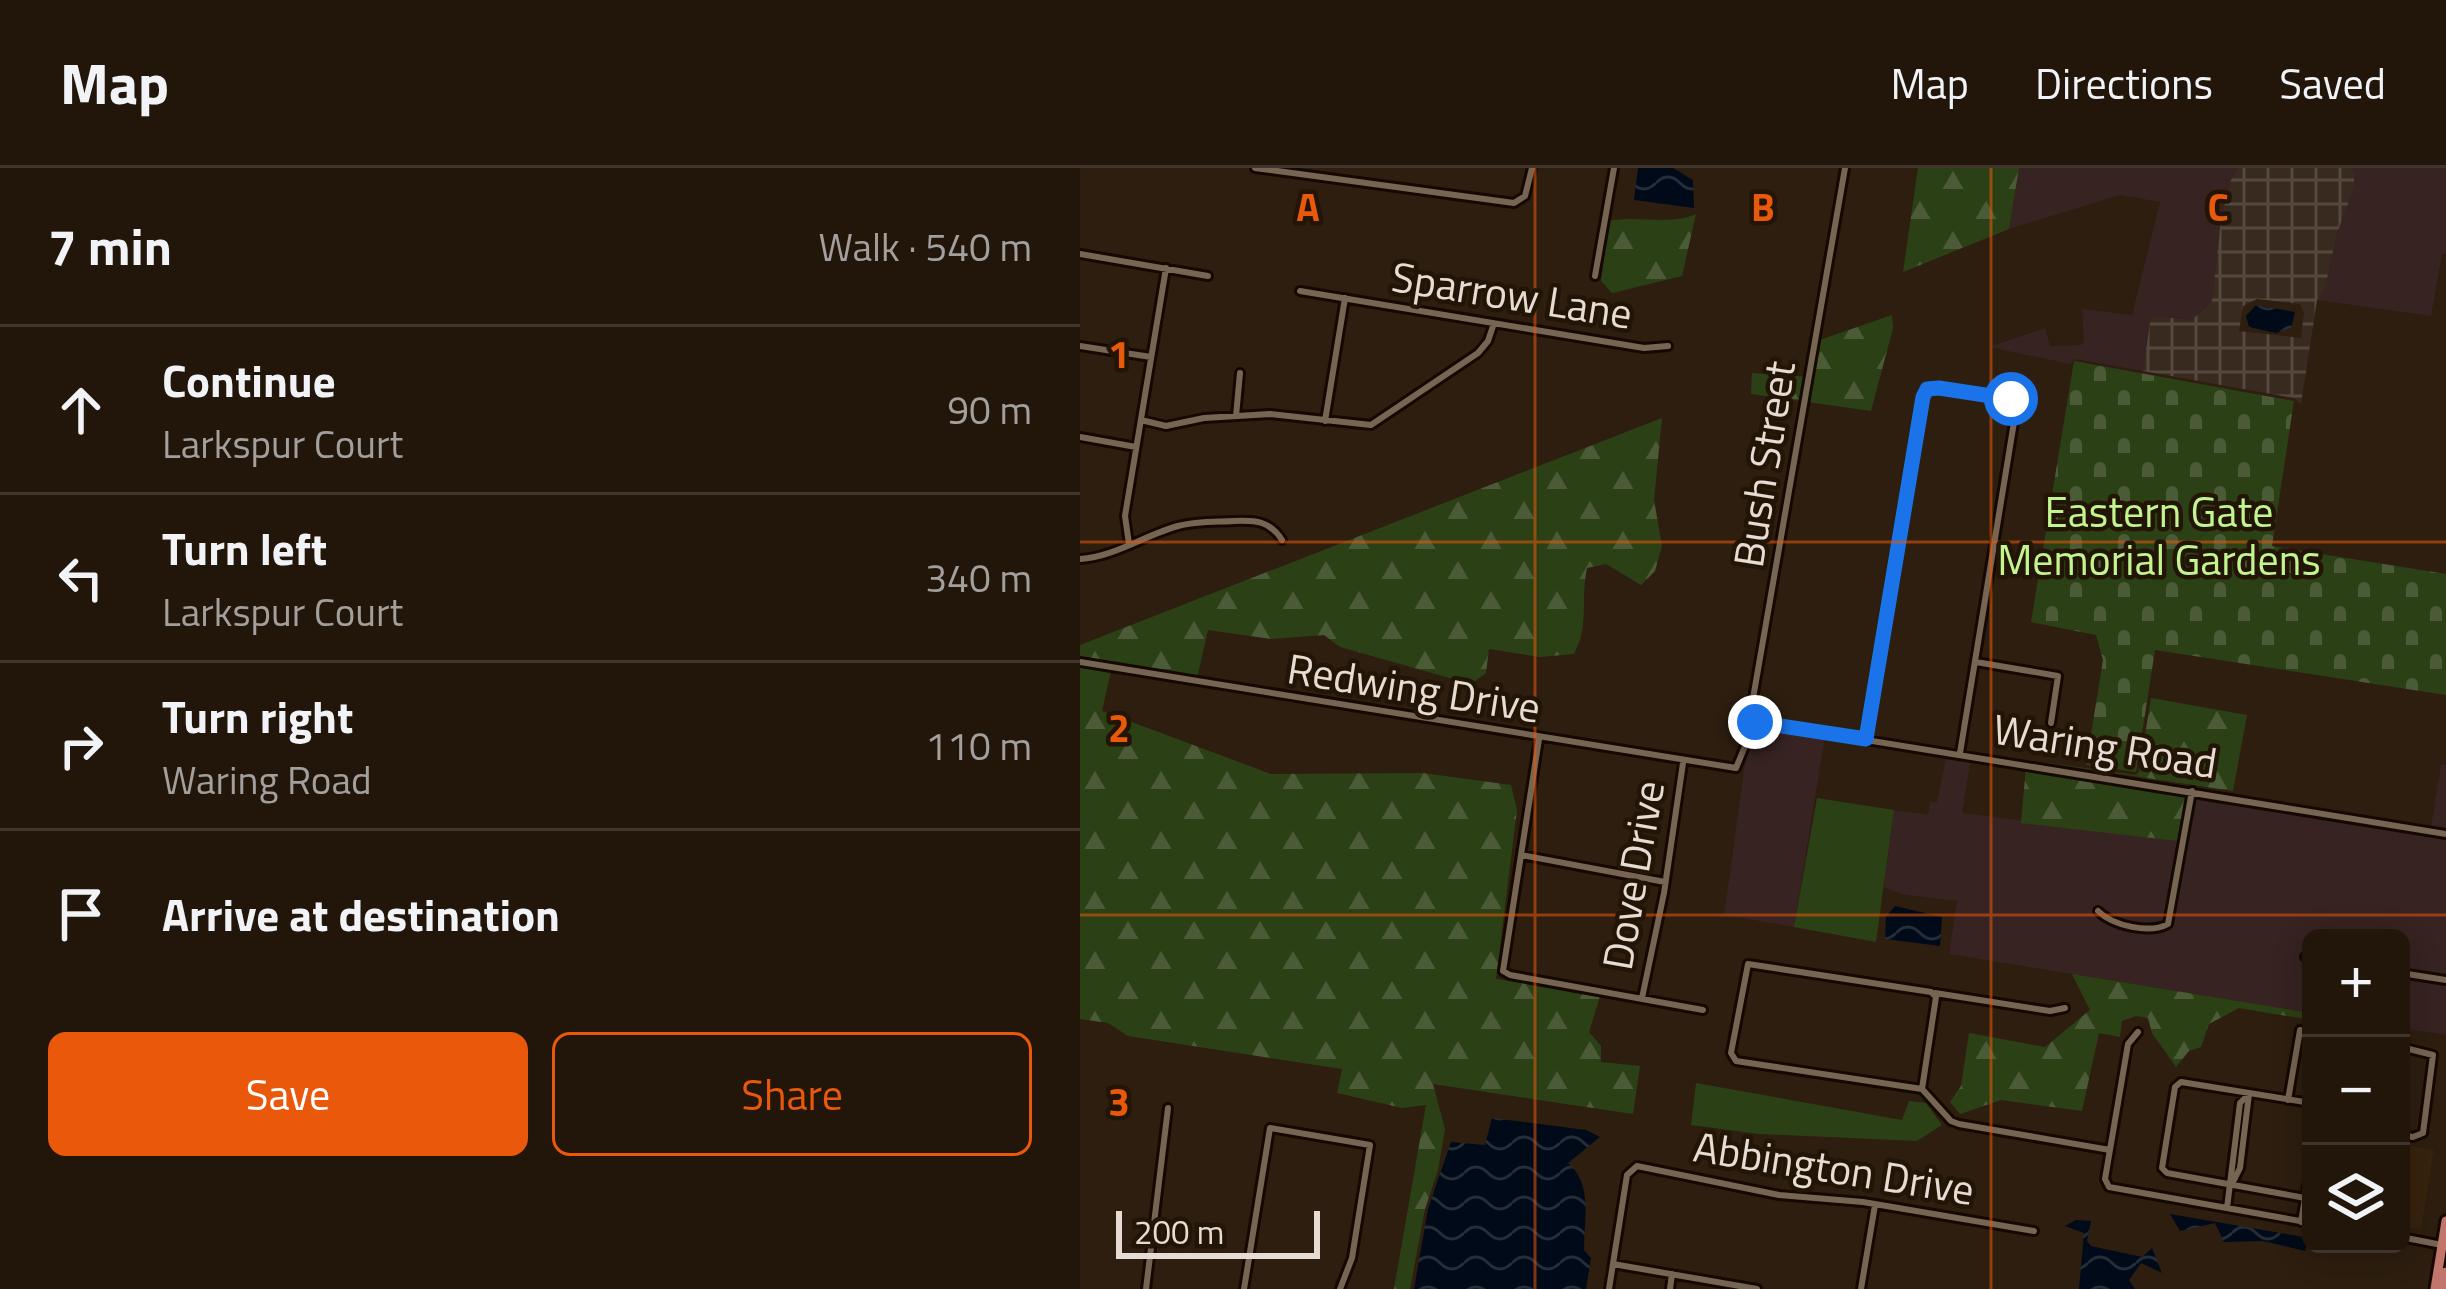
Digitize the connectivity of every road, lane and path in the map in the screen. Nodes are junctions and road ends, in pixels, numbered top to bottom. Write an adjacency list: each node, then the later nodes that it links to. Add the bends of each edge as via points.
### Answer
1 (1255, 168): 2 (street, via 1514,202 1526,196)
2 (1532, 168)
3 (1614, 168): 8 (street)
4 (1845, 168): 26 (street, Bush Street)
5 (1080, 254): 6 (street)
6 (1166, 268): 7 (street); 14 (street)
7 (1208, 276)
8 (1595, 276)
9 (1300, 291): 10 (street, Sparrow Lane)
10 (1346, 298): 11 (street, Sparrow Lane); 18 (street, Sparrow Lane)
11 (1494, 323): 13 (street, Sparrow Lane); 18 (street, via 1478,352 1377,423)
12 (1080, 346): 14 (street)
13 (1668, 346)
14 (1151, 357): 17 (street)
15 (1240, 373): 16 (street)
16 (1236, 416): 17 (street, via 1166,426); 18 (street)
17 (1141, 420): 20 (street)
18 (1325, 421)
19 (1080, 437): 20 (street)
20 (1136, 446): 22 (street, via 1124,516)
21 (1282, 540): 22 (street, via 1254,520 1187,523)
22 (1130, 544): 23 (street)
23 (1080, 559)
24 (1080, 662): 28 (street, Redwing Drive)
25 (1976, 662): 27 (street, via 2058,676); 29 (street, via 2016,406 1927,389); 30 (street)
26 (1755, 722): 29 (street, Waring Road); 32 (street, Bush Street)
27 (2051, 723)
28 (1539, 739): 31 (street, Redwing Drive); 35 (street)
29 (1866, 739): 30 (street, Waring Road)
30 (1960, 753): 33 (street, Waring Road)
31 (1683, 763): 32 (street, Redwing Drive); 36 (street, Dove Drive)
32 (1738, 766)
33 (2192, 791): 34 (street, Waring Road); 37 (street, via 2168,924 2111,922)
34 (2446, 834)
35 (1521, 855): 36 (street); 41 (street, via 1503,970)
36 (1666, 883): 41 (street, Dove Drive)
37 (2098, 911)
38 (2410, 974): 39 (street)
39 (2446, 980)
40 (1931, 992): 42 (street); 47 (street); 47 (street, via 1748,964 1731,1053 1736,1061)
41 (1642, 998): 43 (street)
42 (2065, 1009)
43 (1703, 1010)
44 (2302, 1030): 49 (street)
45 (2138, 1032): 53 (street, via 2128,1044)
46 (2410, 1049): 52 (street, via 2433,1055 2423,1133)
47 (1918, 1090): 53 (street, via 1959,1124)
48 (2249, 1094): 49 (street); 54 (street); 54 (street, via 2175,1087 2162,1168)
49 (2288, 1100): 50 (street)
50 (2302, 1102)
51 (1168, 1108): 67 (street)
52 (2410, 1134)
53 (2110, 1150): 57 (street, via 2106,1183 2113,1190)
54 (2232, 1184): 55 (street); 57 (street)
55 (2302, 1197)
56 (1875, 1205): 61 (street, Abbington Drive); 64 (street, Abbington Drive, via 1637,1166 1628,1175); 73 (street)
57 (2228, 1208): 60 (street)
58 (2302, 1216): 60 (street)
59 (2446, 1221): 63 (main road)
60 (2301, 1222)
61 (2034, 1231)
62 (2410, 1240): 63 (street)
63 (2444, 1247): 74 (main road)
64 (1613, 1264): 66 (street); 70 (street)
65 (2446, 1272): 74 (main road)
66 (1672, 1274): 71 (street); 72 (street)
67 (1146, 1289)
68 (1244, 1289): 69 (street, via 1270,1128 1370,1145)
69 (1340, 1289)
70 (1609, 1289)
71 (1670, 1289)
72 (1757, 1289)
73 (1861, 1289)
74 (2439, 1289)

